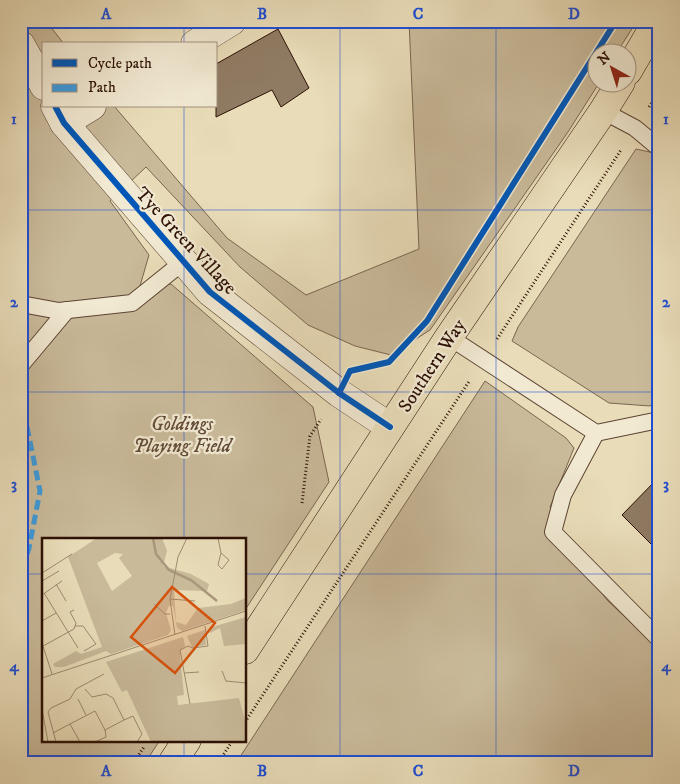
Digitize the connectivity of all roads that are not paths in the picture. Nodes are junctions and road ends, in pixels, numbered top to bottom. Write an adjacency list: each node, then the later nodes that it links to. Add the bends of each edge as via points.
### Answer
1 (232, 21): 3 (street)
2 (657, 21): 5 (main road)
3 (198, 42)
4 (21, 45): 6 (street)
5 (638, 54)
6 (42, 82)
7 (614, 92): 9 (main road, Southern Way)
8 (84, 108): 10 (street, Tye Green Village)
9 (603, 111): 11 (lane, via 635,128); 15 (main road, Southern Way)
10 (60, 114): 12 (street, Tye Green Village)
11 (659, 148)
12 (183, 262): 14 (lane, Tye Green Village, via 132,303); 18 (street, Tye Green Village, via 210,292 339,392)
13 (21, 304): 14 (lane, Tye Green Village)
14 (67, 310): 16 (lane)
15 (448, 337): 18 (main road, Southern Way); 19 (lane)
16 (21, 365)
17 (659, 420): 19 (lane)
18 (390, 427): 21 (main road, Southern Way)
19 (596, 433): 20 (lane, via 563,496 554,532)
20 (659, 639)
21 (246, 648)
22 (185, 742): 23 (main road)
23 (172, 763)

